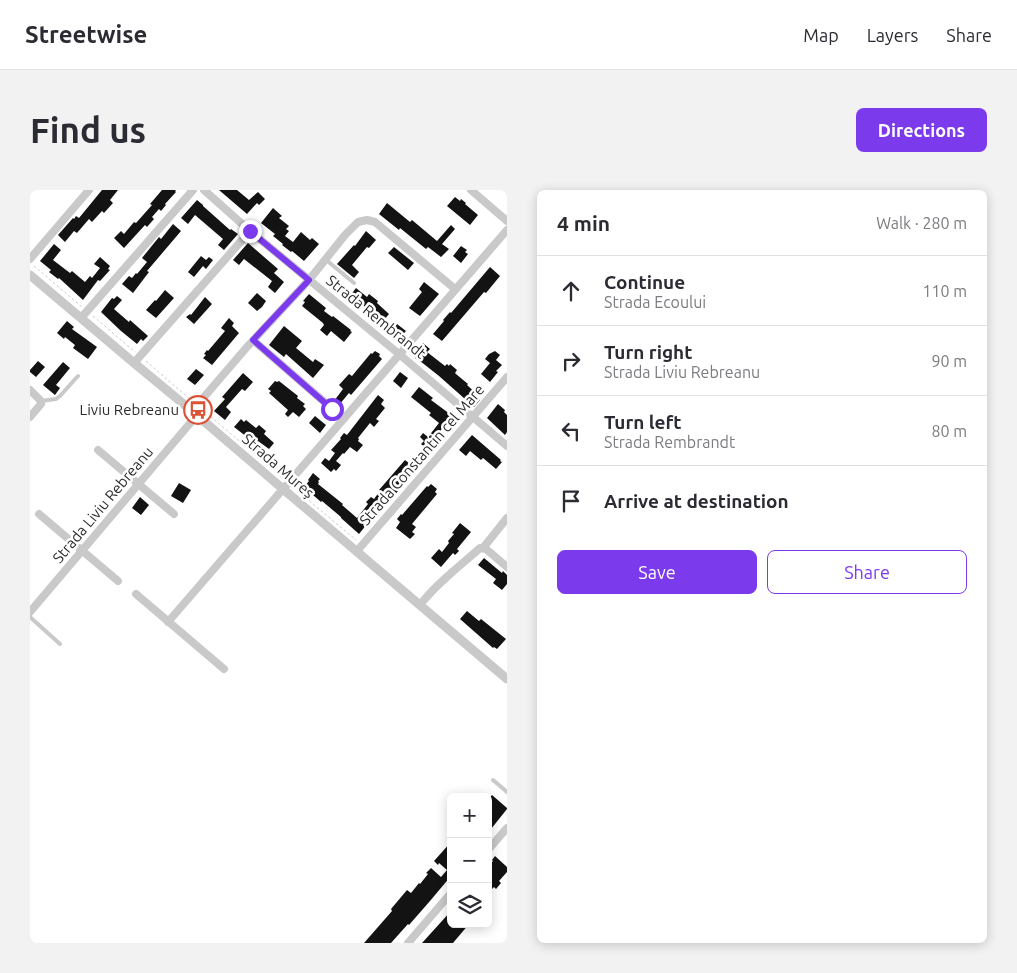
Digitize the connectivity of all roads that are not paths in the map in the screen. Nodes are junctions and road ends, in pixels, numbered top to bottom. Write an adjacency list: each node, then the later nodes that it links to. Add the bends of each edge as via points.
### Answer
1 (89, 190): 9 (street)
2 (193, 190): 14 (street)
3 (204, 190): 7 (street, Strada Rembrandt)
4 (471, 190): 5 (street)
5 (507, 221)
6 (507, 230): 13 (street)
7 (250, 231): 11 (street, Strada Rembrandt); 17 (street)
8 (325, 259): 11 (street, Strada Liviu Rebreanu); 12 (lane); 13 (street, Strada Liviu Rebreanu, via 358,222 367,220 375,222)
9 (30, 261)
10 (30, 275): 14 (street, Strada Mureș)
11 (309, 280): 15 (street, Strada Liviu Rebreanu); 16 (street, Strada Rembrandt)
12 (354, 283)
13 (455, 289): 16 (street)
14 (84, 315): 17 (street, Strada Mureș)
15 (253, 340): 22 (street, Strada Liviu Rebreanu); 25 (street)
16 (399, 354): 24 (street, Strada Rembrandt); 25 (street)
17 (137, 360): 22 (street, Strada Mureș)
18 (78, 376): 21 (lane, via 56,399)
19 (507, 378): 24 (street, Strada Constantin cel Mare)
20 (30, 390): 21 (street)
21 (42, 401): 23 (street)
22 (196, 410): 28 (street, Strada Liviu Rebreanu); 29 (street, Strada Mureș)
23 (30, 417)
24 (473, 417): 26 (street, Strada Rembrandt); 33 (street, Strada Constantin cel Mare)
25 (344, 419): 29 (street)
26 (507, 446)
27 (98, 450): 28 (street)
28 (139, 484): 31 (street); 35 (street, Strada Liviu Rebreanu)
29 (286, 486): 33 (street, Strada Mureș); 42 (street)
30 (39, 514): 35 (street)
31 (174, 514)
32 (507, 518): 34 (street)
33 (360, 548): 39 (street, Strada Mureș)
34 (482, 548): 36 (street); 39 (street, via 450,573)
35 (82, 550): 37 (street); 40 (street, Strada Liviu Rebreanu)
36 (507, 567)
37 (118, 581)
38 (136, 594): 42 (street)
39 (420, 605): 45 (street, Strada Mureș)
40 (30, 612)
41 (30, 617): 43 (lane)
42 (168, 622): 44 (street)
43 (60, 644)
44 (224, 669)
45 (507, 680)
46 (493, 780): 47 (lane)
47 (507, 792)
48 (507, 828): 49 (street)
49 (492, 845)
50 (447, 898): 51 (street)
51 (408, 943)

